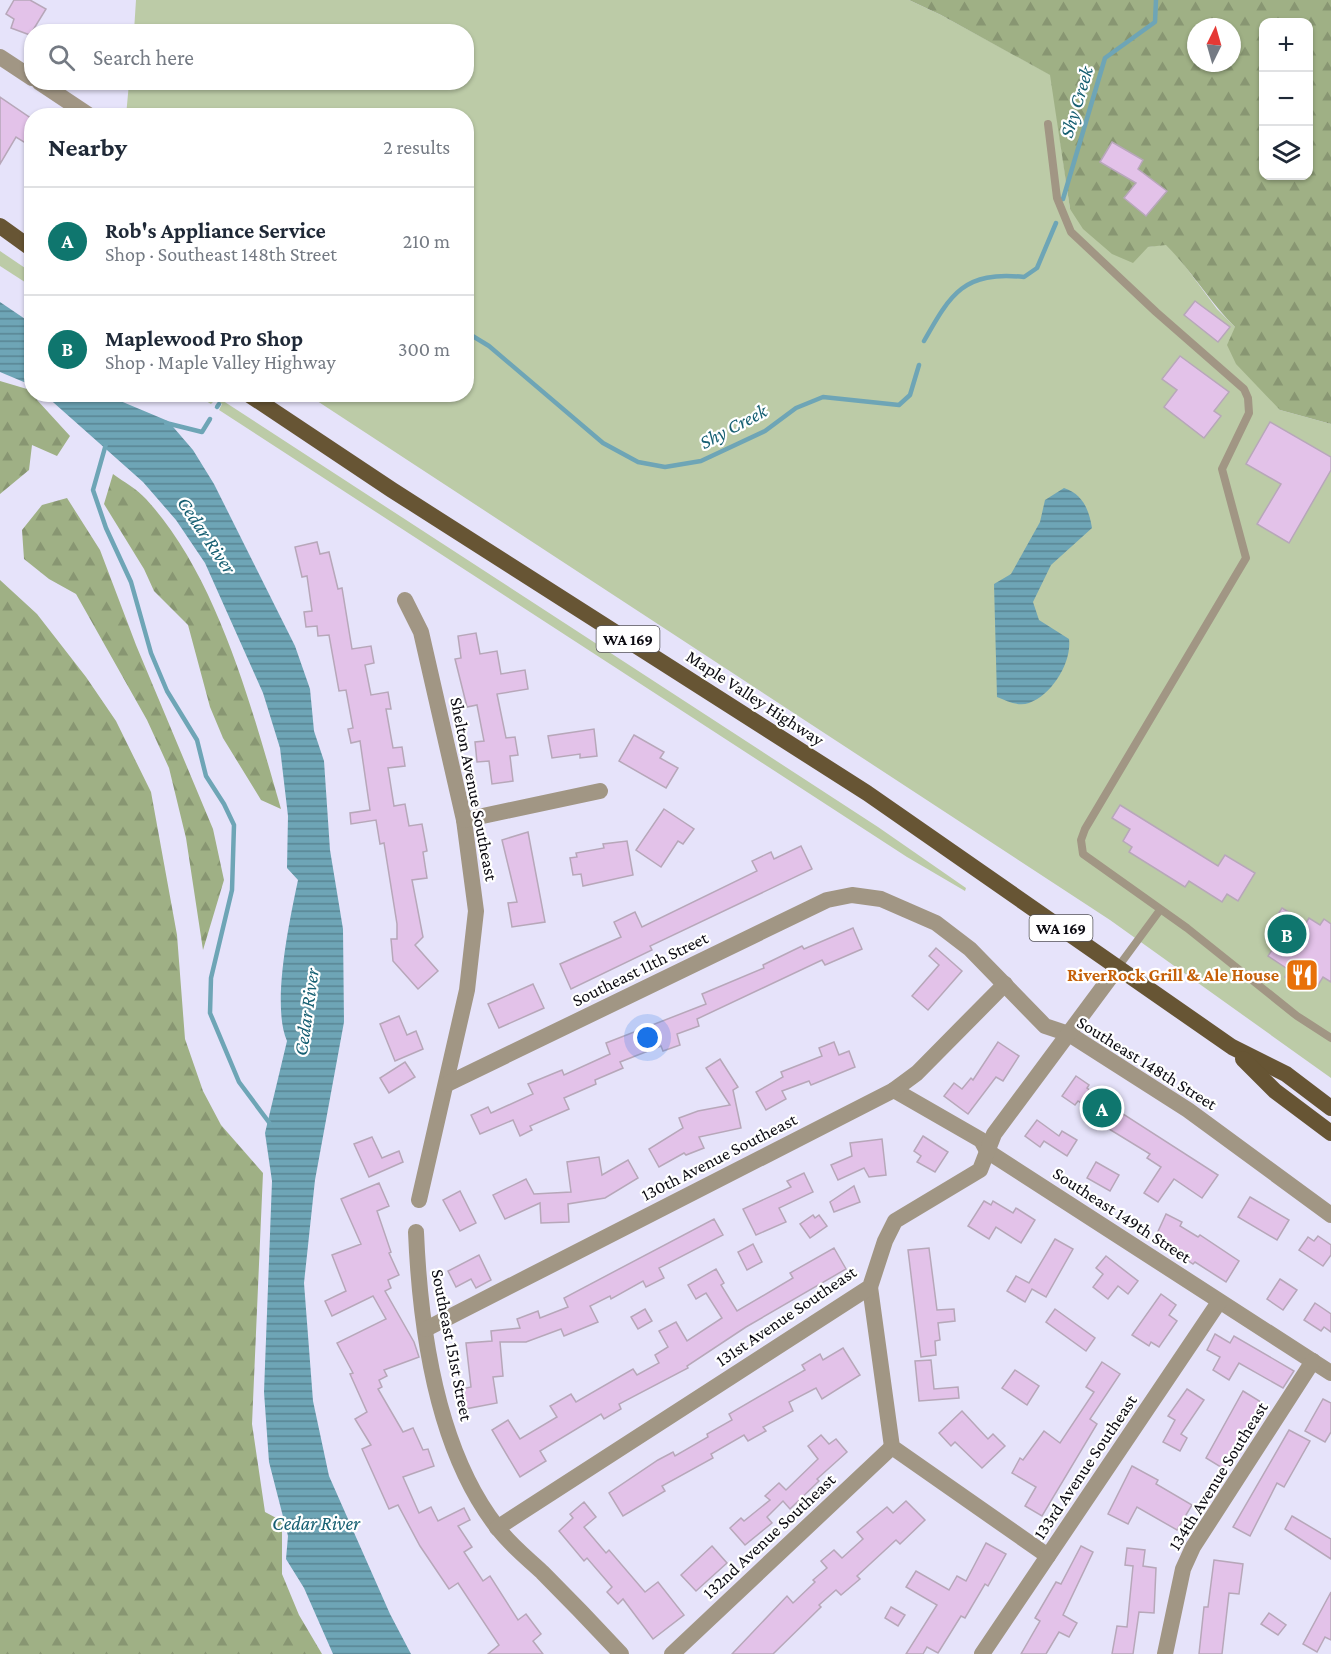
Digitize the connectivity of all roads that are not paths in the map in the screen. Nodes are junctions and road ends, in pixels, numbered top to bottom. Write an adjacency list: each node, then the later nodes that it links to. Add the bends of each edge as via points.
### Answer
1 (0, 57): 2 (street)
2 (24, 73)
3 (51, 90): 4 (street)
4 (78, 108)
5 (1048, 124): 13 (lane, via 1057,198 1071,232 1244,389 1250,407 1222,469 1246,558 1081,840 1083,854 1091,862)
6 (0, 226): 7 (main road)
7 (24, 243)
8 (260, 402): 14 (main road, Maple Valley Highway / WA 169, via 867,793)
9 (405, 600): 11 (street, Shelton Avenue Southeast, via 421,632)
10 (600, 791): 11 (street)
11 (464, 820): 19 (street, Shelton Avenue Southeast, via 476,911 467,990)
12 (852, 895): 15 (street, Southeast 148th Street, via 881,899 936,923 970,949); 19 (street, Southeast 11th Street, via 827,900)
13 (1160, 910): 14 (lane); 17 (lane)
14 (1118, 967): 16 (street, 131st Avenue Southeast); 18 (main road, Maple Valley Highway / WA 169)
15 (1005, 984): 16 (street, Southeast 148th Street, via 1045,1026); 20 (street, 130th Avenue Southeast, via 917,1073)
16 (1069, 1034): 23 (street, 131st Avenue Southeast, via 994,1134); 25 (street, Southeast 148th Street, via 1188,1110)
17 (1331, 1038)
18 (1232, 1047): 21 (main road, Maple Valley Highway / WA 169, via 1286,1074); 22 (main road, Maple Valley Highway / WA 169, via 1275,1091)
19 (447, 1084): 24 (street, Shelton Avenue Southeast)
20 (894, 1090): 23 (street, Southeast 149th Street, via 981,1140); 29 (street, 130th Avenue Southeast)
21 (1331, 1108)
22 (1331, 1133)
23 (987, 1151): 27 (street, 131st Avenue Southeast, via 980,1170 896,1221); 28 (street, Southeast 149th Street)
24 (419, 1200)
25 (1331, 1215)
26 (416, 1232): 29 (street, Southeast 151st Street)
27 (870, 1287): 32 (street); 33 (street, 131st Avenue Southeast)
28 (1220, 1302): 30 (street, Southeast 149th Street); 34 (street, 133rd Avenue Southeast)
29 (426, 1329): 33 (street, Southeast 151st Street, via 451,1440 467,1479)
30 (1313, 1361): 31 (street, Southeast 149th Street); 38 (street, 134th Avenue Southeast, via 1193,1547 1183,1569)
31 (1331, 1373)
32 (892, 1447): 34 (street); 36 (street, 132nd Avenue Southeast)
33 (497, 1528): 35 (street, Southeast 151st Street)
34 (1048, 1556): 37 (street, 133rd Avenue Southeast)
35 (621, 1654)
36 (672, 1654)
37 (982, 1654)
38 (1166, 1654)

